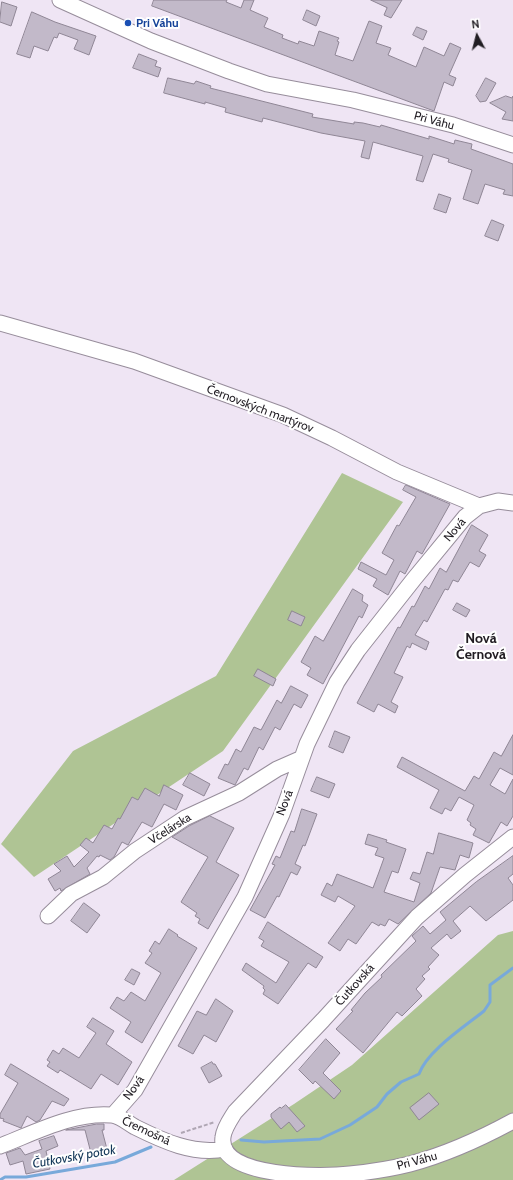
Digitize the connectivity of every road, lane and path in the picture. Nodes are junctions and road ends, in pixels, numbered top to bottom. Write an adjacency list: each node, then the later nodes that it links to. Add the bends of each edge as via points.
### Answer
1 (60, 0): 2 (street, Pri Váhu, via 151,41 261,82 353,100 445,123)
2 (513, 145)
3 (0, 323): 5 (street, Černovských martýrov, via 134,361 283,415 397,472)
4 (513, 503): 5 (street, via 498,501)
5 (479, 506): 6 (street, Nová, via 465,517 358,650 337,682)
6 (302, 758): 8 (street, Včelárska, via 277,769 239,793 185,818 135,851 103,877 71,894); 9 (street, Nová, via 282,814 245,897 135,1090)
7 (513, 837): 10 (street, Čutkovská, via 417,917)
8 (48, 916)
9 (113, 1115): 13 (street, Čremošná, via 87,1115); 14 (street, Čremošná, via 167,1142 210,1152)
10 (230, 1119): 12 (path, via 223,1116 205,1126 182,1133); 14 (street, Čutkovská, via 223,1137)
11 (513, 1121): 14 (street, Pri Váhu, via 445,1153 393,1168 350,1174 305,1175 270,1171 243,1164 229,1155)
12 (174, 1132)
13 (0, 1146)
14 (225, 1149)

